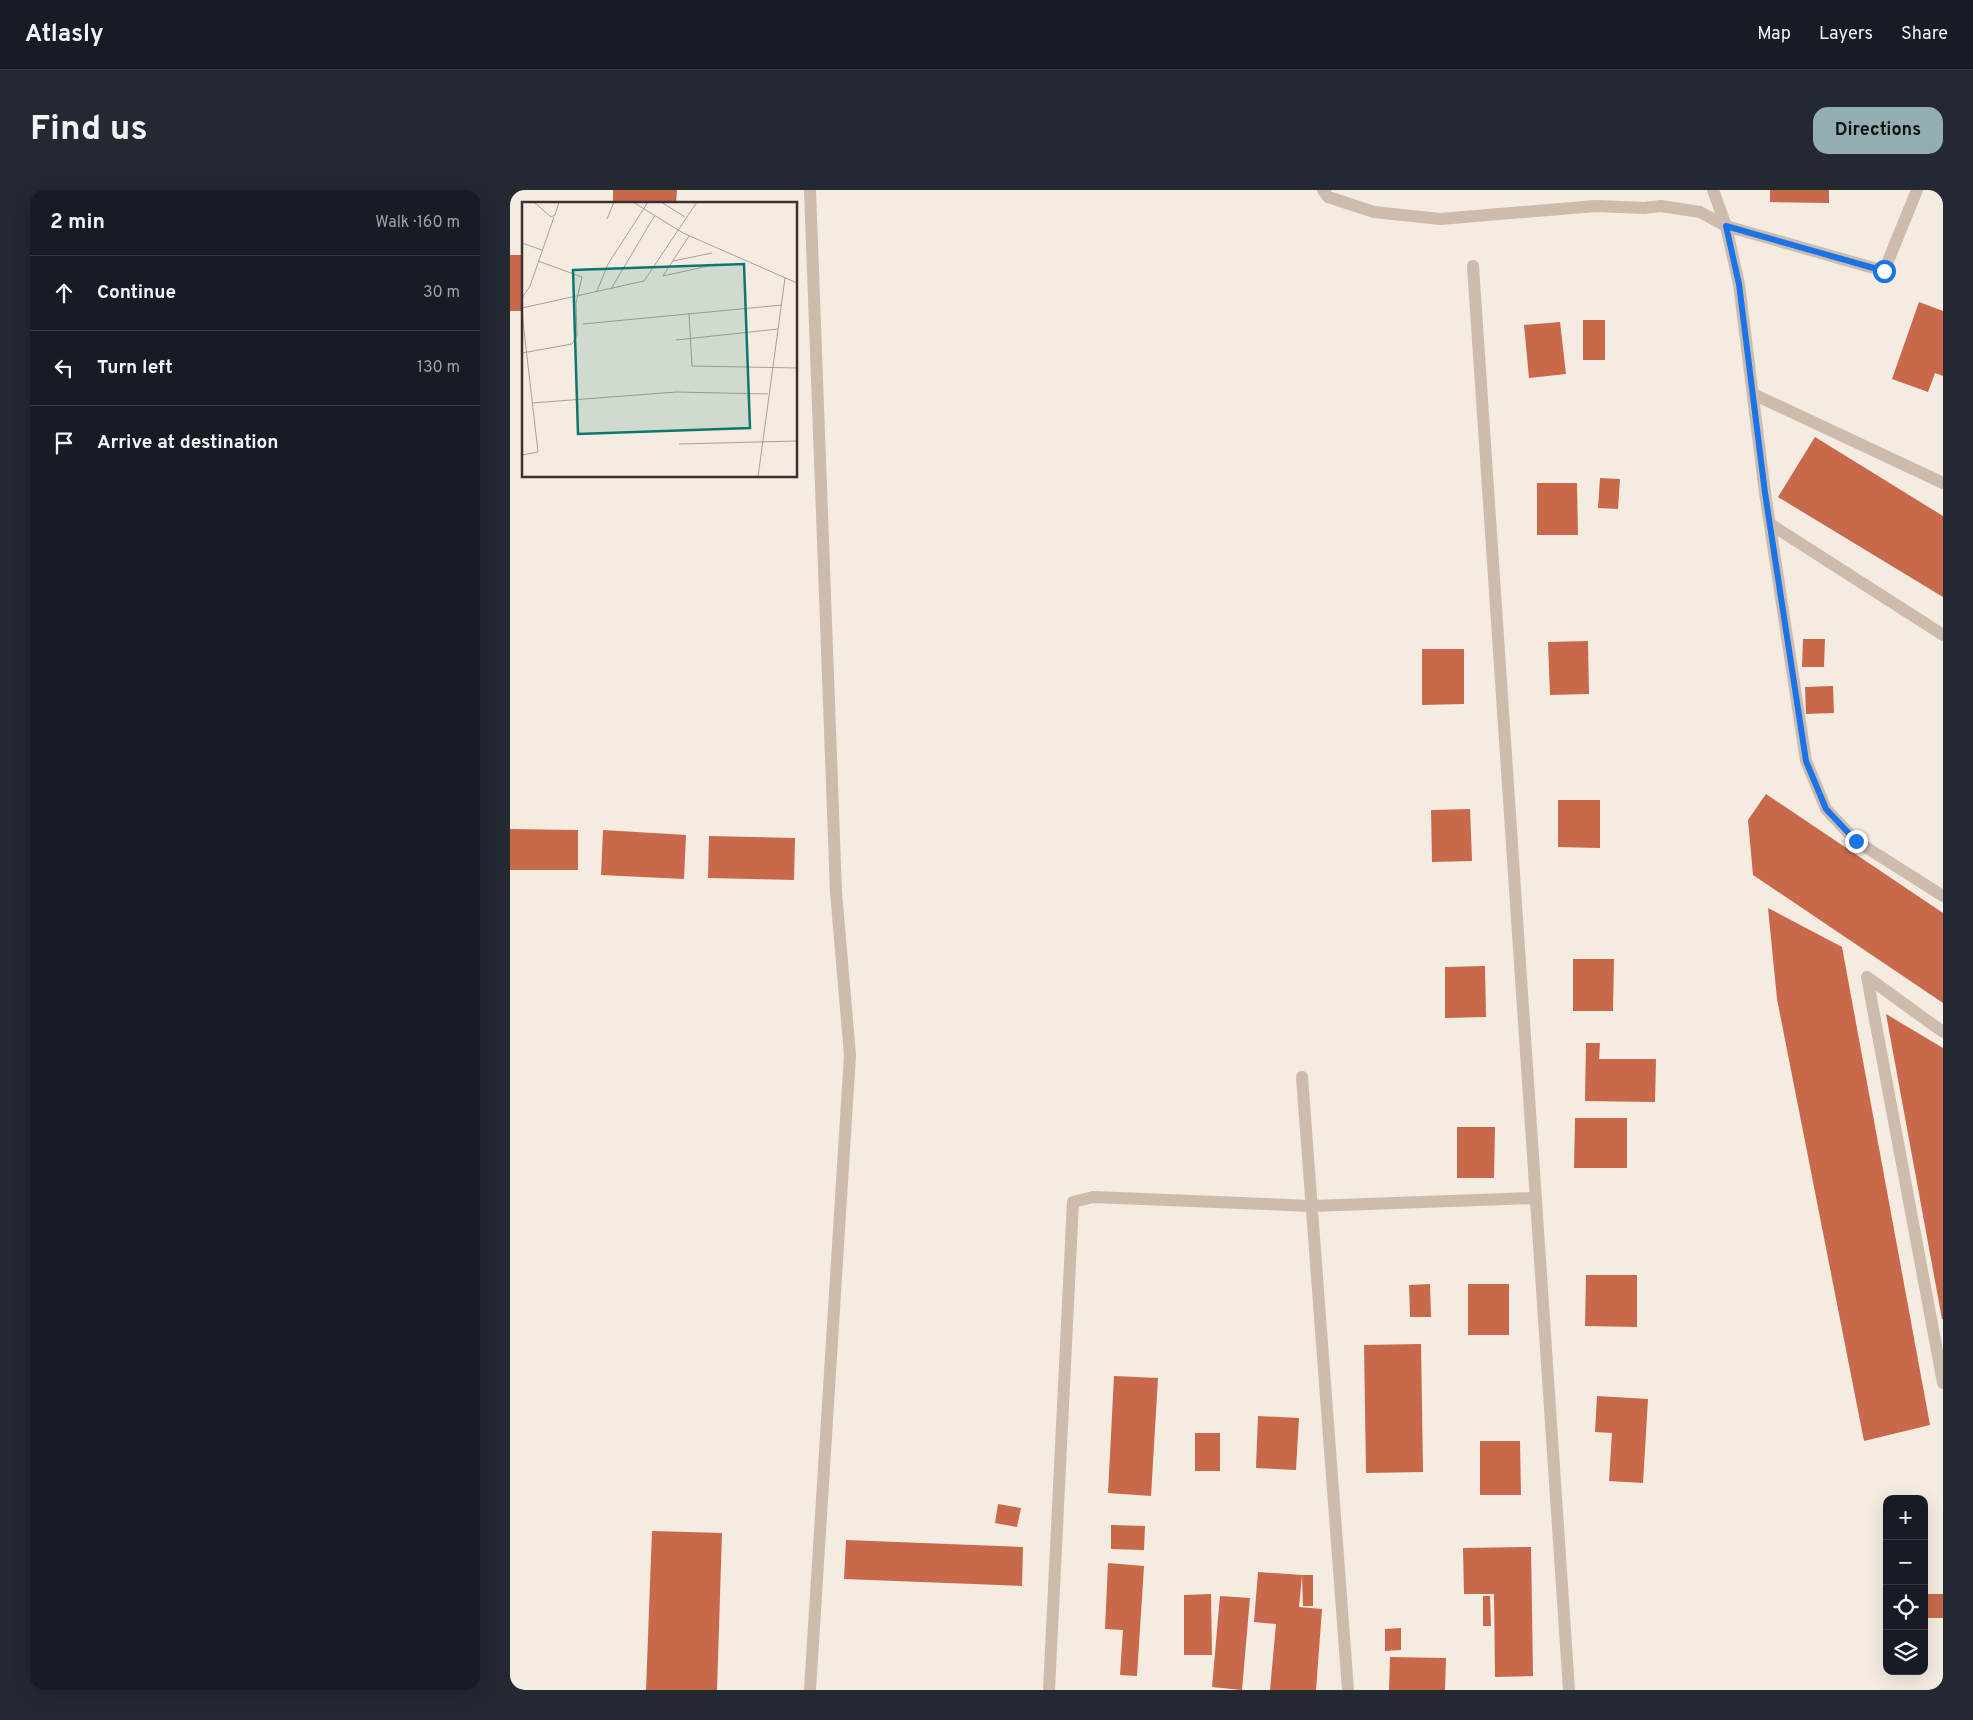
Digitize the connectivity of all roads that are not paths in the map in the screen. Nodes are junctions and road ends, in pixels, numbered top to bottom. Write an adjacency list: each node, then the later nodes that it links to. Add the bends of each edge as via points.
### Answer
1 (810, 190): 17 (street, via 836,892 850,1055)
2 (1323, 190): 5 (street, via 1328,197 1374,212 1440,219 1596,206 1661,206 1700,212)
3 (1713, 190): 5 (street)
4 (1917, 190): 5 (street, via 1884,271)
5 (1726, 226): 7 (street, via 1739,284)
6 (1473, 266): 14 (street)
7 (1753, 394): 8 (street); 9 (street)
8 (1943, 483)
9 (1770, 524): 10 (street); 11 (street, via 1806,761 1826,809 1856,841)
10 (1943, 635)
11 (1943, 896)
12 (1943, 1032): 16 (street, via 1867,977)
13 (1302, 1077): 15 (street)
14 (1535, 1198): 15 (street); 20 (street)
15 (1312, 1206): 18 (street, via 1093,1197 1072,1202); 19 (street)
16 (1943, 1383)
17 (810, 1690)
18 (1049, 1690)
19 (1348, 1690)
20 (1569, 1690)

